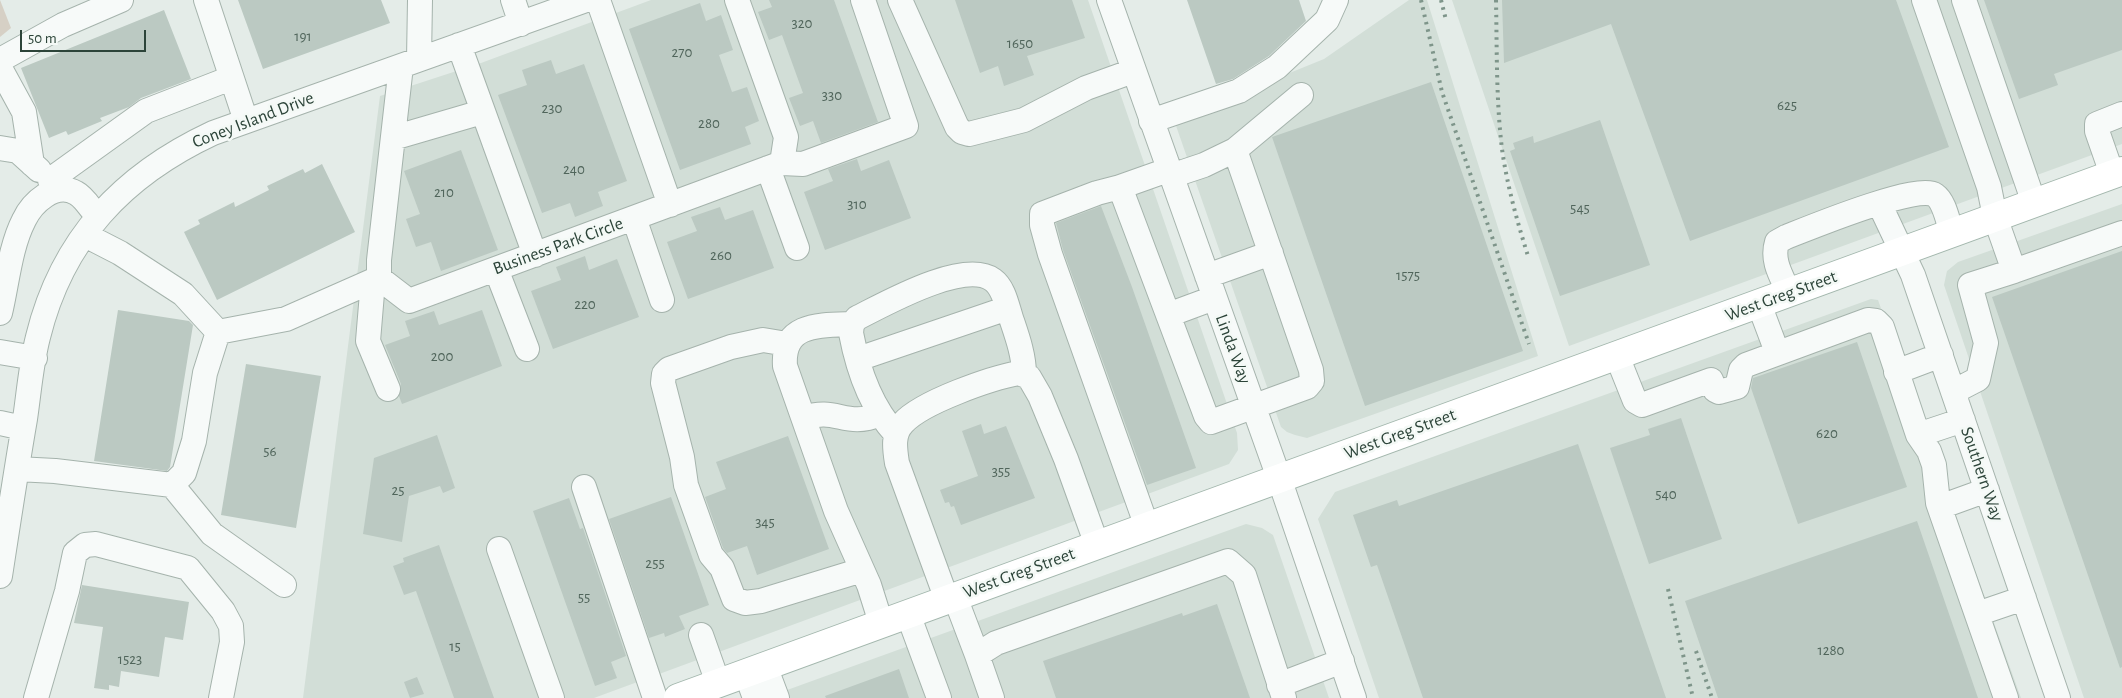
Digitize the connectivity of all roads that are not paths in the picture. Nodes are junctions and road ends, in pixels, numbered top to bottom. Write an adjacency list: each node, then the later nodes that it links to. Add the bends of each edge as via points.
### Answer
1 (121, 0): 16 (street, via 63,25)
2 (206, 0): 20 (street)
3 (420, 0): 17 (street)
4 (513, 0): 14 (street)
5 (598, 0): 37 (street)
6 (737, 0): 30 (street, via 786,137)
7 (863, 0): 30 (street, Business Park Circle, via 906,126 803,164)
8 (900, 0): 19 (street, via 962,132 969,134 1024,120 1086,88)
9 (1109, 0): 19 (street, Linda Way)
10 (1336, 0): 25 (street, via 1327,20 1277,67 1239,91)
11 (1924, 0): 38 (street, via 1989,187)
12 (1964, 0): 35 (street)
13 (576, 2): 14 (street, Coney Island Drive)
14 (520, 24): 15 (street, Coney Island Drive)
15 (459, 45): 17 (street, Coney Island Drive); 22 (street)
16 (0, 60)
17 (410, 62): 24 (street, Coney Island Drive); 26 (street)
18 (0, 68): 29 (street, via 24,112)
19 (1133, 71): 25 (street, Linda Way)
20 (231, 78): 24 (street); 34 (street, via 146,110)
21 (1301, 95): 28 (street)
22 (482, 112): 26 (street); 46 (street)
23 (2122, 114): 31 (street, via 2097,124 2096,131)
24 (246, 121): 40 (street, Coney Island Drive, via 213,133 149,169)
25 (1151, 121): 32 (street, Linda Way)
26 (393, 138): 50 (street)
27 (0, 148): 29 (street, via 18,151)
28 (1235, 150): 32 (street, via 1204,165); 45 (street)
29 (32, 164): 34 (street)
30 (775, 166): 37 (street, Business Park Circle); 43 (street)
31 (2117, 172): 35 (main road, West Greg Street)
32 (1169, 173): 33 (street); 49 (street, Linda Way)
33 (1120, 187): 57 (street); 86 (street, via 1042,214 1042,225)
34 (52, 188): 40 (street, via 76,193); 56 (street, via 24,219)
35 (2034, 203): 38 (main road, West Greg Street)
36 (1880, 204): 41 (street, via 1916,193 1936,195); 44 (street, Southern Way); 51 (street, via 1777,242 1776,263)
37 (670, 205): 39 (street, Business Park Circle)
38 (1995, 217): 41 (main road, West Greg Street); 48 (street)
39 (634, 218): 46 (street, Business Park Circle); 53 (street)
40 (91, 225): 59 (street, via 120,253 183,294); 66 (street, Coney Island Drive, via 59,278 47,307)
41 (1952, 233): 44 (main road, West Greg Street)
42 (2122, 233): 48 (street)
43 (797, 248)
44 (1903, 251): 51 (main road, West Greg Street); 64 (street, Southern Way)
45 (1271, 253): 49 (street); 72 (street, via 1312,381 1307,387)
46 (535, 255): 47 (street, Business Park Circle)
47 (496, 269): 50 (street, Business Park Circle, via 409,301); 61 (street)
48 (2014, 271): 71 (street, via 1970,285 1986,343 1978,379)
49 (1207, 276): 52 (street, Linda Way)
50 (376, 279): 59 (street, via 286,319); 70 (street, via 368,341)
51 (1789, 293): 54 (main road, West Greg Street)
52 (1214, 298): 57 (street); 72 (street, Linda Way)
53 (662, 300)
54 (1759, 304): 63 (street); 65 (main road, West Greg Street)
55 (1008, 308): 58 (street, via 1000,286 993,280 970,274 936,282 857,318); 67 (street); 69 (street, via 1024,361)
56 (0, 314)
57 (1168, 315): 72 (street, via 1211,422)
58 (852, 324): 60 (street, via 816,325 794,336); 67 (street, via 851,333)
59 (218, 332): 82 (street, via 205,373 194,441 184,473)
60 (787, 344): 74 (street, via 785,366); 90 (street, via 763,340 731,347 669,369 664,374 686,485 696,516 711,555 722,568 734,599 745,603 761,602)
61 (527, 350)
62 (0, 352): 66 (street)
63 (1777, 352): 65 (street, via 1746,365 1741,370 1737,387 1727,391 1714,390 1711,380 1642,405 1635,401); 68 (street, via 1868,320 1876,321 1882,327)
64 (1941, 355): 68 (street); 71 (street, Southern Way)
65 (1617, 356): 81 (main road, West Greg Street)
66 (35, 358): 77 (street, Coney Island Drive)
67 (858, 359): 73 (street, via 868,394)
68 (1896, 372): 79 (street)
69 (1024, 374): 78 (street, via 997,378 936,402 903,422); 88 (street, via 1040,396)
70 (388, 389)
71 (1953, 392): 75 (street, Southern Way)
72 (1254, 406): 81 (street, Linda Way)
73 (880, 414): 74 (street, via 852,421 824,412); 78 (street)
74 (804, 418): 90 (street, via 836,511)
75 (1963, 420): 79 (street); 84 (street, Southern Way)
76 (0, 424): 77 (street)
77 (23, 428): 80 (street, Coney Island Drive)
78 (896, 434): 93 (street, via 897,463 918,527)
79 (1918, 435): 85 (street, via 1934,465)
80 (17, 469): 82 (street); 87 (street, Coney Island Drive)
81 (1280, 478): 86 (main road, West Greg Street); 100 (street, Linda Way)
82 (172, 485): 92 (street, via 212,534)
83 (584, 487): 107 (street)
84 (1987, 490): 85 (street); 94 (street, Southern Way)
85 (1940, 507): 96 (street)
86 (1147, 527): 88 (main road, West Greg Street)
87 (3, 533): 91 (street, Coney Island Drive)
88 (1097, 545): 93 (main road, West Greg Street)
89 (499, 549): 106 (street)
90 (862, 570): 97 (street)
91 (0, 576)
92 (284, 585)
93 (951, 598): 95 (main road, West Greg Street); 99 (street)
94 (2024, 598): 96 (street); 114 (street, Southern Way)
95 (908, 614): 97 (main road, West Greg Street); 110 (street)
96 (1977, 614): 113 (street)
97 (881, 623): 101 (main road, West Greg Street)
98 (701, 635): 102 (street)
99 (976, 655): 103 (street, via 996,643 1228,561 1244,575); 111 (street)
100 (1342, 661): 103 (street); 112 (street, Linda Way)
101 (755, 679): 102 (main road, West Greg Street); 109 (street)
102 (718, 683): 108 (main road, West Greg Street)
103 (1282, 691)
104 (36, 698): 105 (street, via 75,553 85,544 96,544 188,568 223,611 231,626 232,642)
105 (221, 698)
106 (552, 698)
107 (655, 698)
108 (678, 698)
109 (777, 698)
110 (939, 698)
111 (992, 698)
112 (1354, 698)
113 (2006, 698)
114 (2058, 698)

